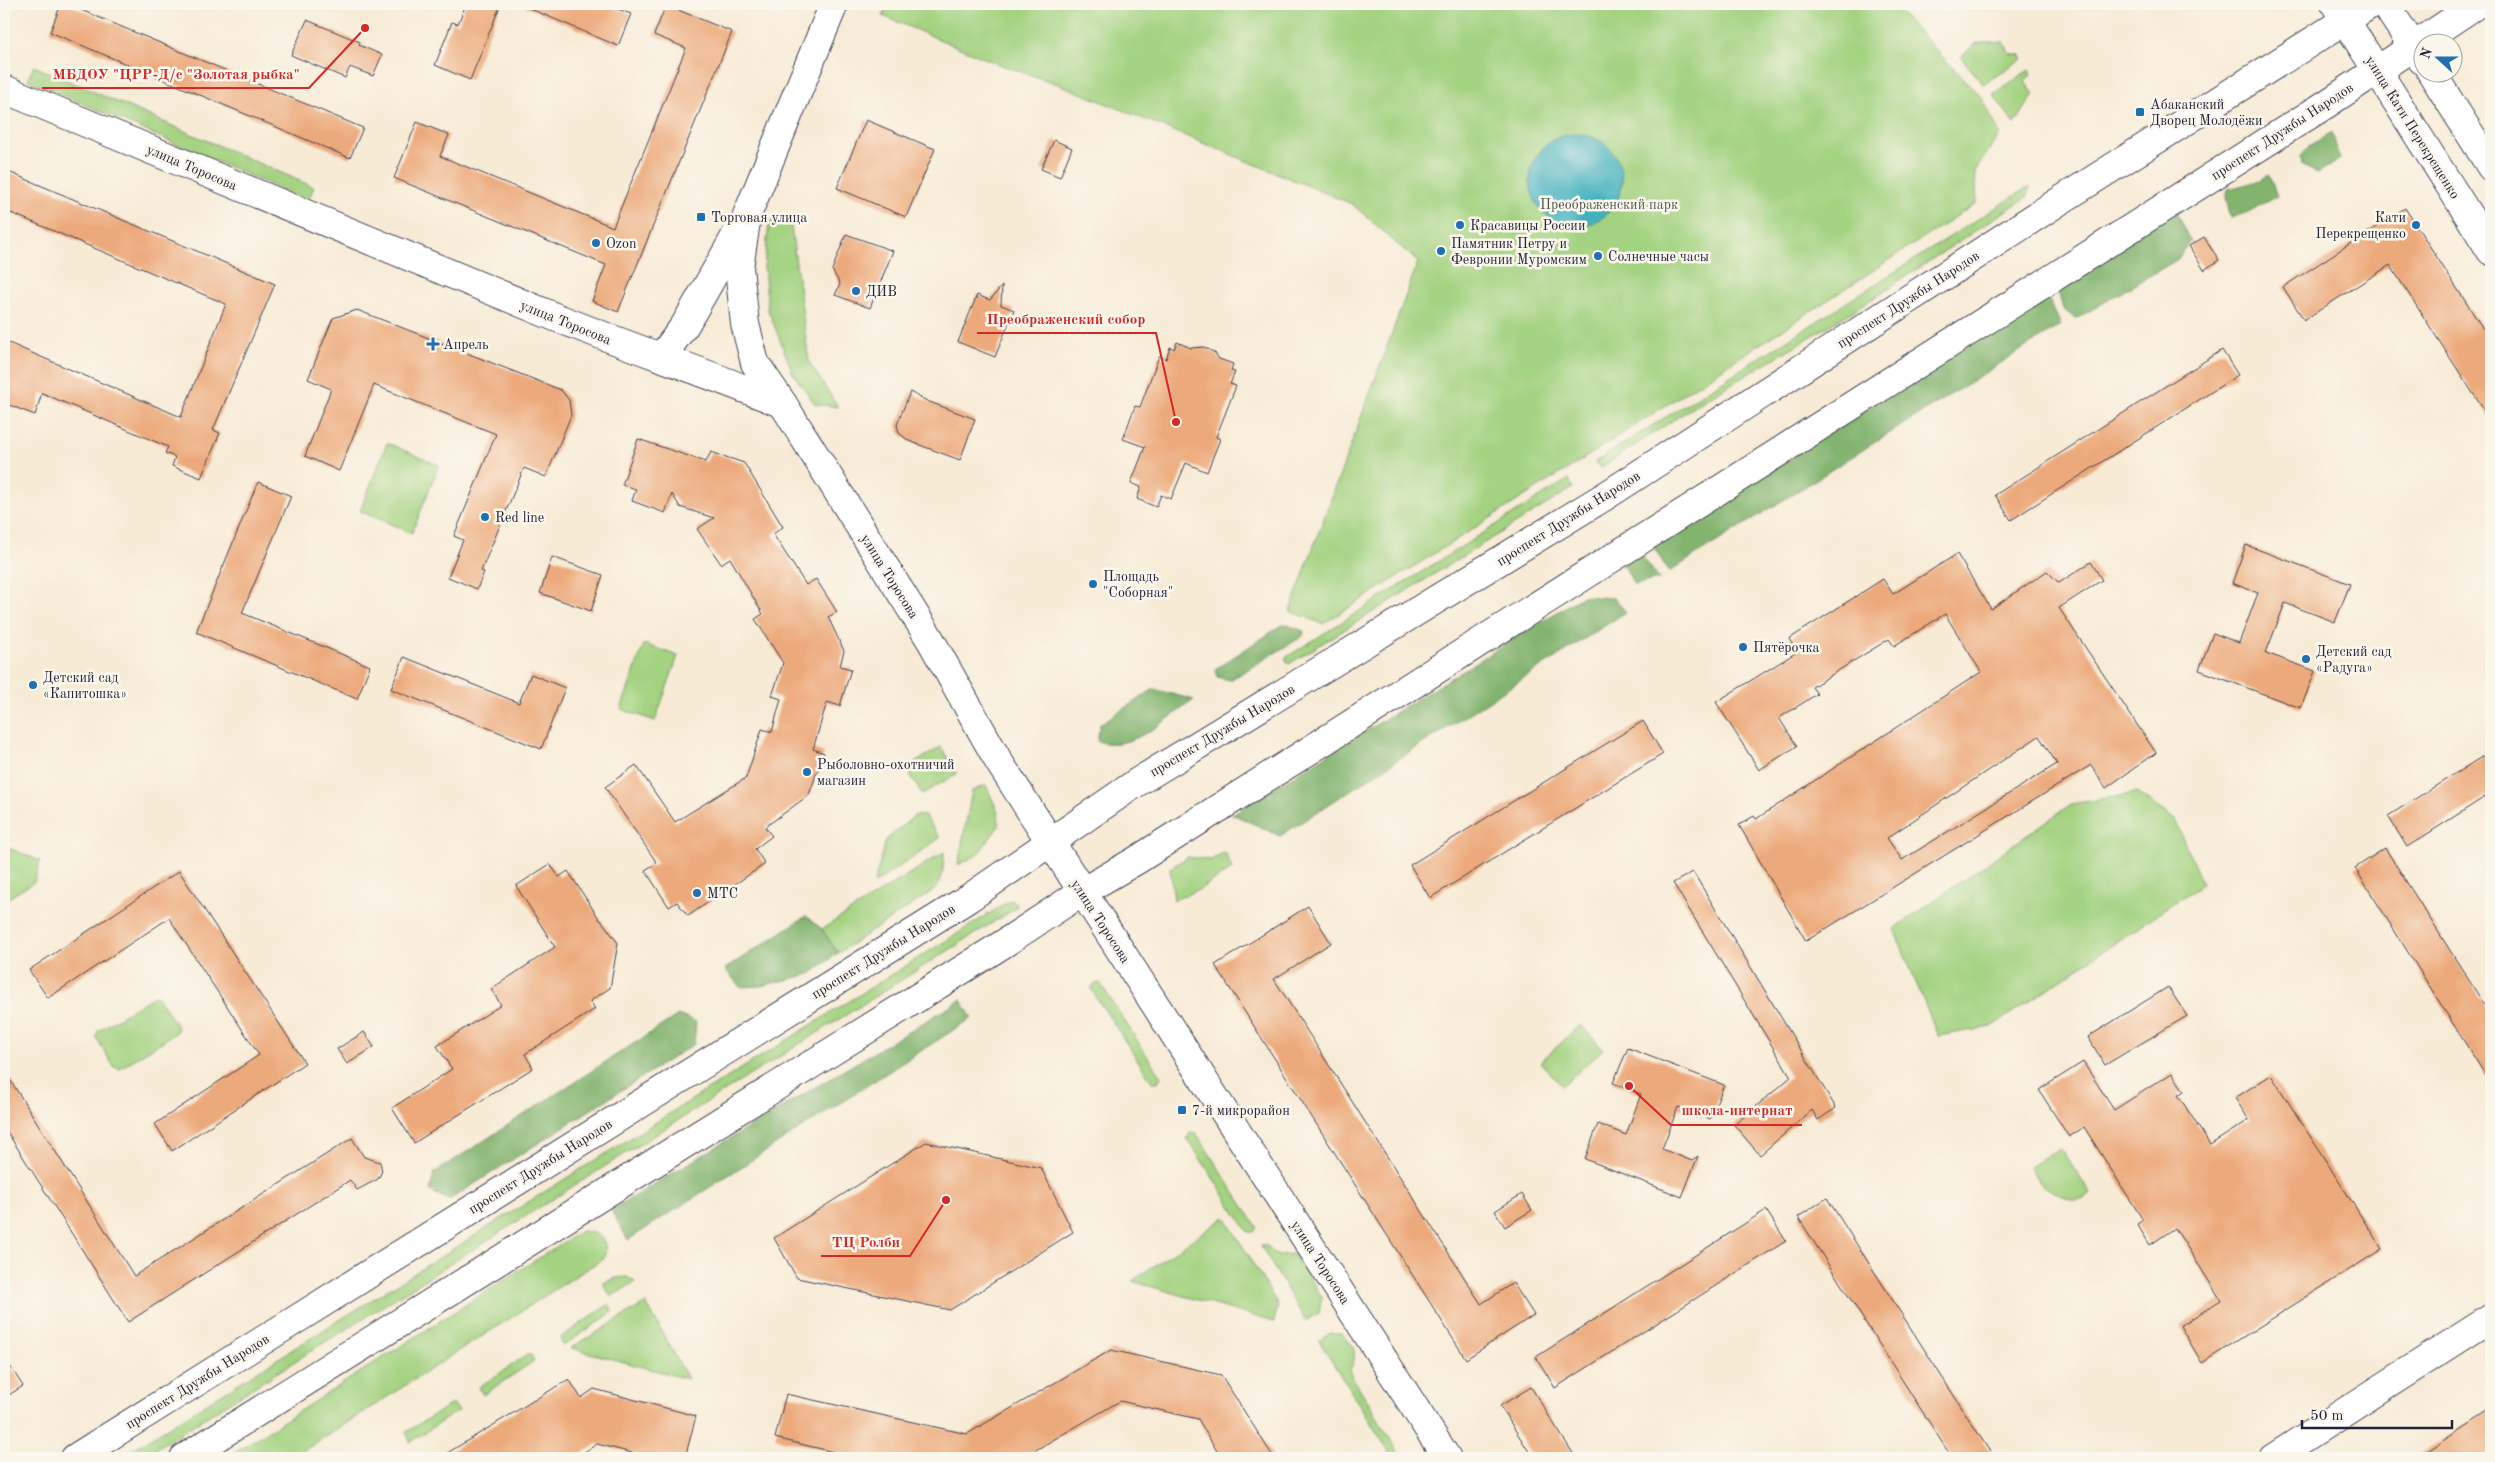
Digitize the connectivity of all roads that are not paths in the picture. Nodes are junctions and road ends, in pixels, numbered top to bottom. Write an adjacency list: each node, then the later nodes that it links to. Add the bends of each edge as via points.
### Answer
1 (834, 4): 13 (main road)
2 (2371, 4): 5 (main road, проспект Дружбы Народов)
3 (2384, 4): 7 (main road)
4 (2477, 4): 6 (main road, проспект Дружбы Народов)
5 (2340, 12): 9 (main road, улица Кати Перекрещенко); 19 (main road, проспект Дружбы Народов, via 2041,213 1607,495 1136,783)
6 (2443, 32)
7 (2412, 44)
8 (2412, 55): 9 (main road, проспект Дружбы Народов)
9 (2378, 69): 14 (main road, улица Кати Перекрещенко); 20 (main road, проспект Дружбы Народов)
10 (2437, 82): 12 (main road)
11 (4, 89): 15 (main road, улица Торосова, via 631,348)
12 (2491, 168)
13 (747, 215): 15 (main road, via 685,325); 16 (main road, via 739,268 744,324)
14 (2491, 251)
15 (662, 356): 16 (main road); 17 (main road, улица Торосова)
16 (755, 363): 17 (main road, via 742,374); 18 (main road)
17 (722, 379): 18 (main road, улица Торосова)
18 (782, 404): 19 (main road, улица Торосова, via 930,639 999,762)
19 (1049, 841): 20 (main road, улица Торосова); 22 (main road, проспект Дружбы Народов, via 969,898)
20 (1082, 892): 23 (main road, проспект Дружбы Народов); 24 (main road, улица Торосова)
21 (2491, 1318): 25 (main road)
22 (76, 1458)
23 (184, 1458)
24 (1447, 1458)
25 (2273, 1458)

